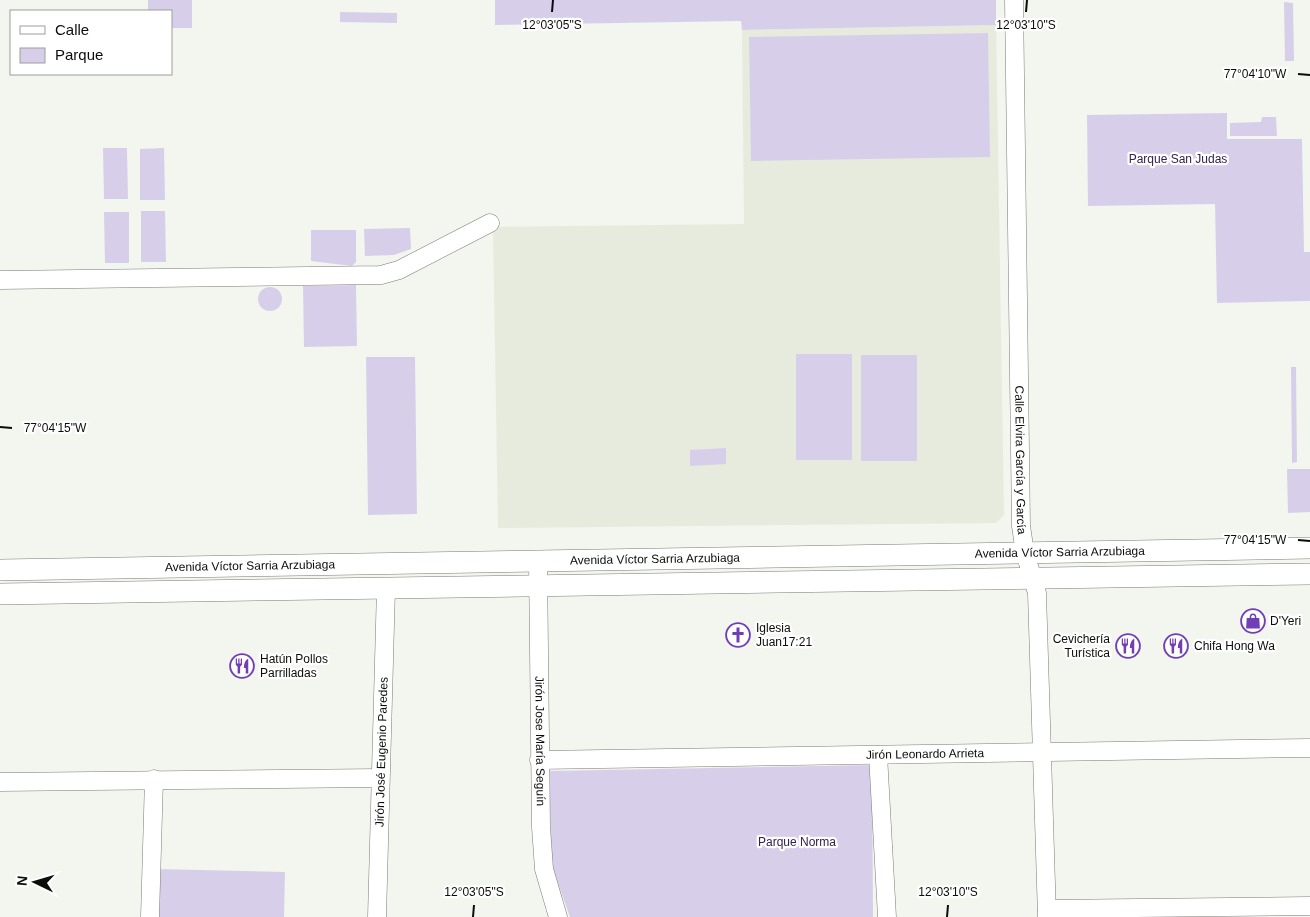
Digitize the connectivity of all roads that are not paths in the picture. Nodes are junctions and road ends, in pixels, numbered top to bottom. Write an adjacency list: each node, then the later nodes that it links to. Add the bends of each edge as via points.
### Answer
1 (1014, 0): 5 (street, Calle Elvira García y García, via 1021,526)
2 (490, 223): 3 (street, via 399,270 381,275)
3 (0, 280)
4 (1310, 548): 5 (street, Avenida Víctor Sarria Arzubiaga)
5 (1024, 553): 6 (street, Avenida Víctor Sarria Arzubiaga); 9 (street, Calle Elvira García y García)
6 (538, 562): 7 (street, Avenida Víctor Sarria Arzubiaga); 10 (street, Jirón Jose María Seguín)
7 (0, 570)
8 (1310, 574): 9 (street, Avenida Víctor Sarria Arzubiaga)
9 (1034, 579): 10 (street, Avenida Víctor Sarria Arzubiaga); 14 (street, Calle Elvira García y García)
10 (538, 586): 11 (street, Avenida Víctor Sarria Arzubiaga); 16 (street, Jirón Jose María Seguín)
11 (386, 588): 12 (street, Avenida Víctor Sarria Arzubiaga); 17 (street, Jirón José Eugenio Paredes)
12 (0, 594)
13 (1310, 748): 14 (street, Jirón Leonardo Arrieta)
14 (1041, 752): 15 (street, Jirón Leonardo Arrieta); 23 (street, Calle Elvira García y García)
15 (878, 755): 16 (street, Jirón Leonardo Arrieta); 28 (street)
16 (539, 760): 27 (street, Jirón Jose María Seguín, via 544,869)
17 (380, 778): 18 (street); 20 (street, Jirón José Eugenio Paredes)
18 (154, 779): 19 (street); 24 (street)
19 (0, 782)
20 (377, 899): 25 (street, Jirón José Eugenio Paredes); 26 (street)
21 (1310, 906): 22 (street)
22 (1210, 912): 23 (street)
23 (1047, 913)
24 (150, 917)
25 (377, 917)
26 (382, 917)
27 (558, 917)
28 (887, 917)

